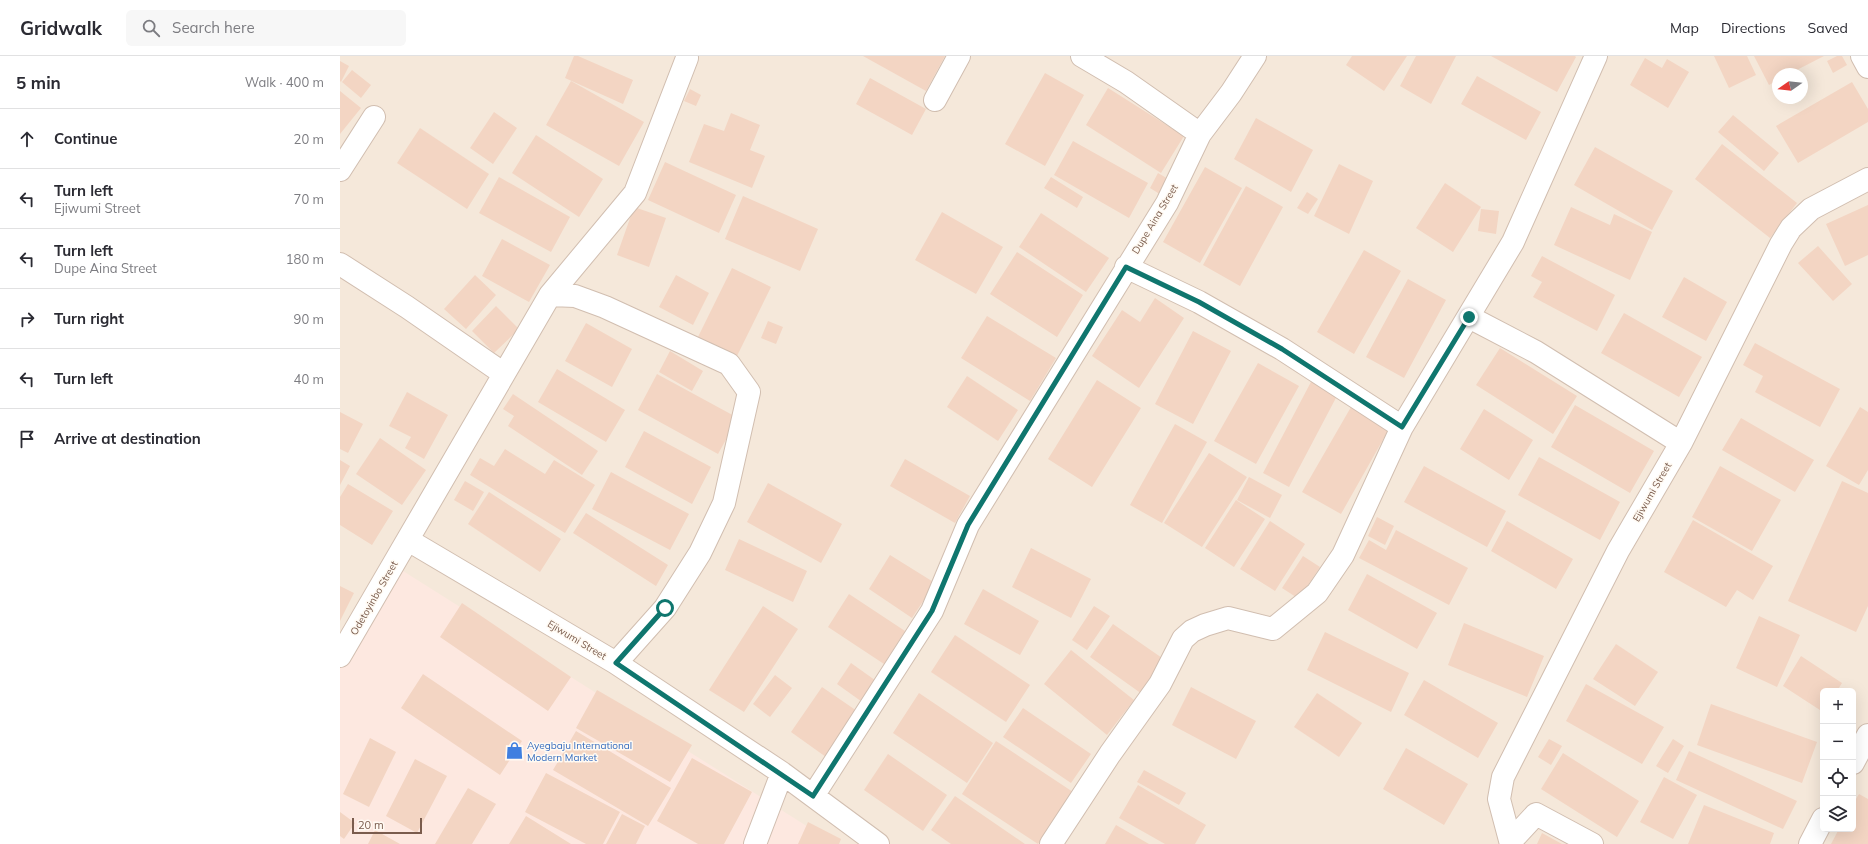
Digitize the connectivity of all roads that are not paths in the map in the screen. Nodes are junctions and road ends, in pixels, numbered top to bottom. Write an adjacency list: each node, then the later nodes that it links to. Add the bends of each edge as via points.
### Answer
1 (959, 56): 8 (street)
2 (1082, 56): 10 (street, via 1126,82)
3 (1255, 56): 10 (street, Dupe Aina Street)
4 (1596, 56): 16 (street, via 1513,242)
5 (1862, 56): 7 (street)
6 (687, 58): 15 (street, Odetoyinbo Street, via 635,193)
7 (1868, 66)
8 (935, 100)
9 (374, 117): 11 (street)
10 (1200, 134): 14 (street, Dupe Aina Street, via 1167,203)
11 (340, 170)
12 (1868, 179): 19 (street, Ejiwumi Street, via 1811,209 1791,228)
13 (340, 264): 17 (street)
14 (1126, 267): 18 (street, via 1199,302 1282,349); 26 (street, Dupe Aina Street, via 968,525 932,611)
15 (550, 295): 17 (street, Odetoyinbo Street); 22 (street, via 575,296 605,307 729,364 749,392 724,503 700,553 665,608)
16 (1469, 317): 18 (street); 19 (street, via 1536,352)
17 (504, 374): 20 (street, Odetoyinbo Street)
18 (1402, 427): 31 (street, via 1343,555 1317,593 1273,629 1228,618 1192,631 1183,639 1160,684)
19 (1681, 443): 28 (street, Ejiwumi Street, via 1618,551 1503,777 1499,800)
20 (408, 540): 21 (street, Odetoyinbo Street); 22 (street, Ejiwumi Street)
21 (340, 656)
22 (616, 663): 25 (street, Ejiwumi Street)
23 (1868, 735): 24 (street)
24 (1855, 760)
25 (782, 774): 26 (street, Ejiwumi Street); 29 (street)
26 (813, 796): 30 (street, Ejiwumi Street)
27 (1820, 826): 33 (street)
28 (1511, 842): 32 (street, via 1536,814)
29 (755, 844)
30 (878, 844)
31 (1050, 844)
32 (1592, 844)
33 (1810, 844)

